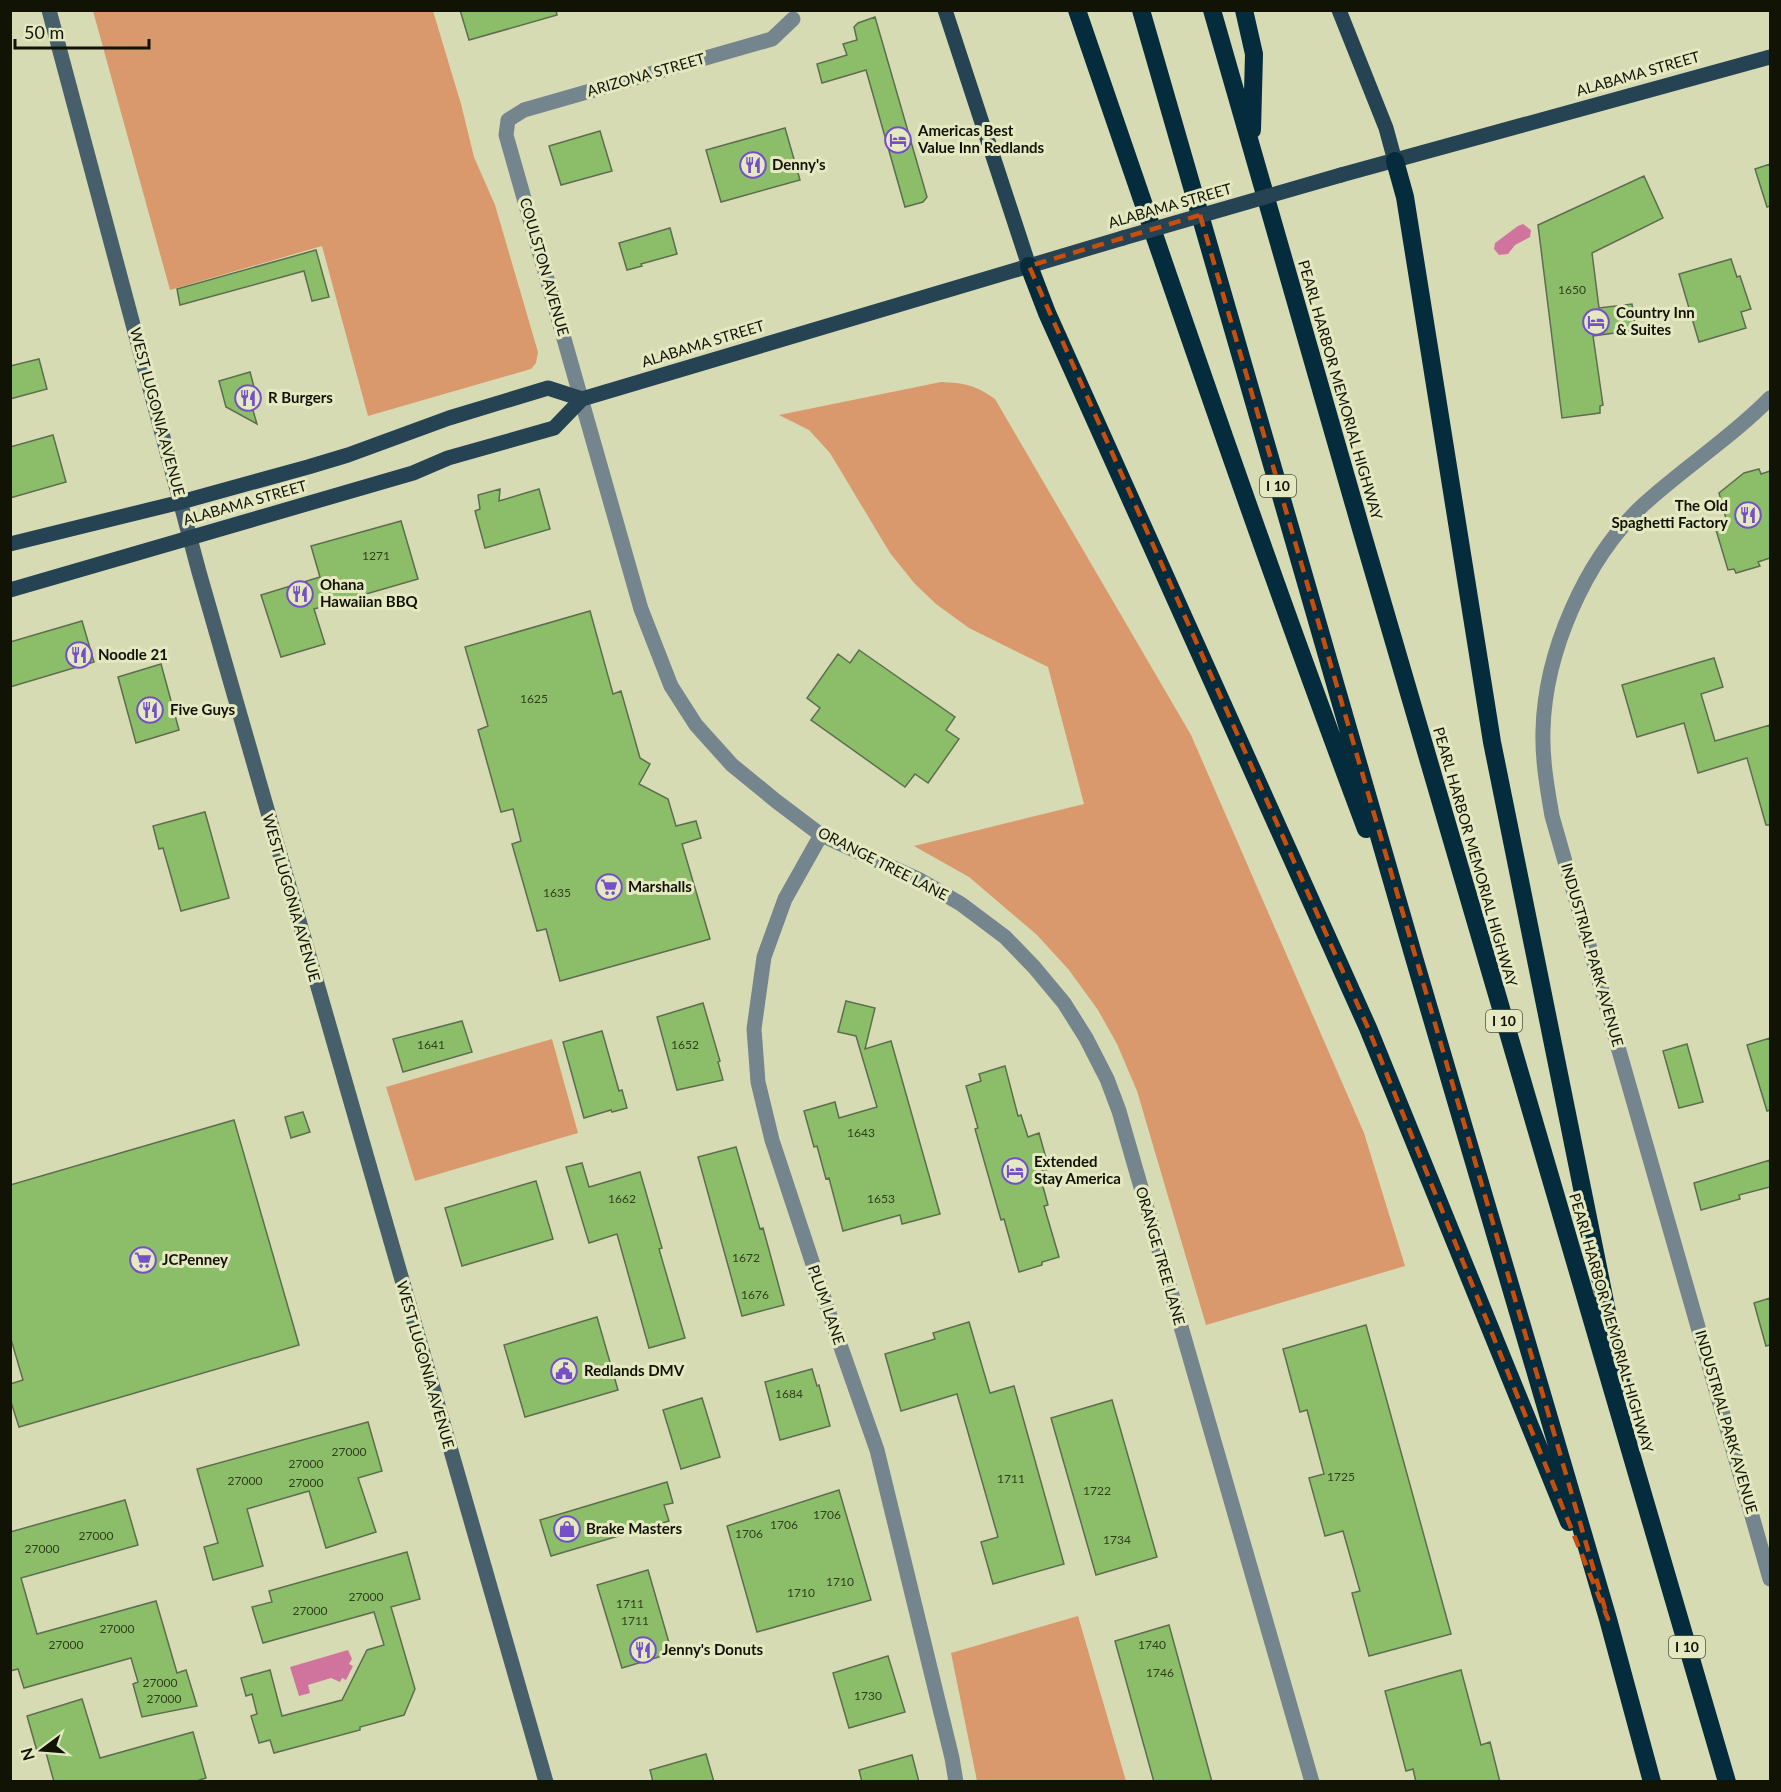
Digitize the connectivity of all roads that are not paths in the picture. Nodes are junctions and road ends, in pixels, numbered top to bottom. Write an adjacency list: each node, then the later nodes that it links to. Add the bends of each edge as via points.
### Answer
1 (49, 10): 16 (street, WEST LUGONIA AVENUE)
2 (945, 10): 13 (main road)
3 (1077, 10): 21 (highway, via 1328,729)
4 (1141, 10): 21 (highway, I 10)
5 (1212, 10): 11 (highway, PEARL HARBOR MEMORIAL HIGHWAY / I 10)
6 (1244, 10): 11 (highway, via 1254,54)
7 (1339, 10): 12 (main road, via 1386,128)
8 (793, 19): 10 (street, ARIZONA STREET, via 772,39 524,110 508,120)
9 (1770, 57): 12 (main road, ALABAMA STREET)
10 (506, 135): 15 (street, COULSTON AVENUE)
11 (1252, 150): 22 (highway, PEARL HARBOR MEMORIAL HIGHWAY / I 10)
12 (1395, 161): 13 (main road, ALABAMA STREET, bridge); 22 (highway, via 1405,196 1492,742)
13 (1029, 266): 15 (main road, ALABAMA STREET); 24 (highway, via 1368,1028)
14 (1770, 398): 23 (street, INDUSTRIAL PARK AVENUE, via 1642,507 1603,552 1580,591 1558,648 1542,729 1552,816)
15 (582, 399): 16 (main road, ALABAMA STREET, via 548,388 449,418 348,455); 17 (main road, ALABAMA STREET, via 554,428); 20 (street, ORANGE TREE LANE, via 641,609 671,686 696,725 732,765)
16 (181, 502): 17 (street, WEST LUGONIA AVENUE); 18 (main road, ALABAMA STREET)
17 (190, 538): 19 (main road, ALABAMA STREET); 25 (street, WEST LUGONIA AVENUE)
18 (10, 544)
19 (10, 590)
20 (821, 835): 26 (street, PLUM LANE, via 785,899 764,957 754,1029 758,1082 772,1140 877,1450); 27 (street, ORANGE TREE LANE, via 918,879 996,930 1042,976 1086,1038 1119,1111)
21 (1415, 961): 24 (highway, I 10)
22 (1648, 1513): 29 (highway, PEARL HARBOR MEMORIAL HIGHWAY / I 10)
23 (1770, 1579)
24 (1608, 1619): 28 (highway, I 10)
25 (546, 1782)
26 (956, 1782)
27 (1312, 1782)
28 (1652, 1782)
29 (1727, 1782)

